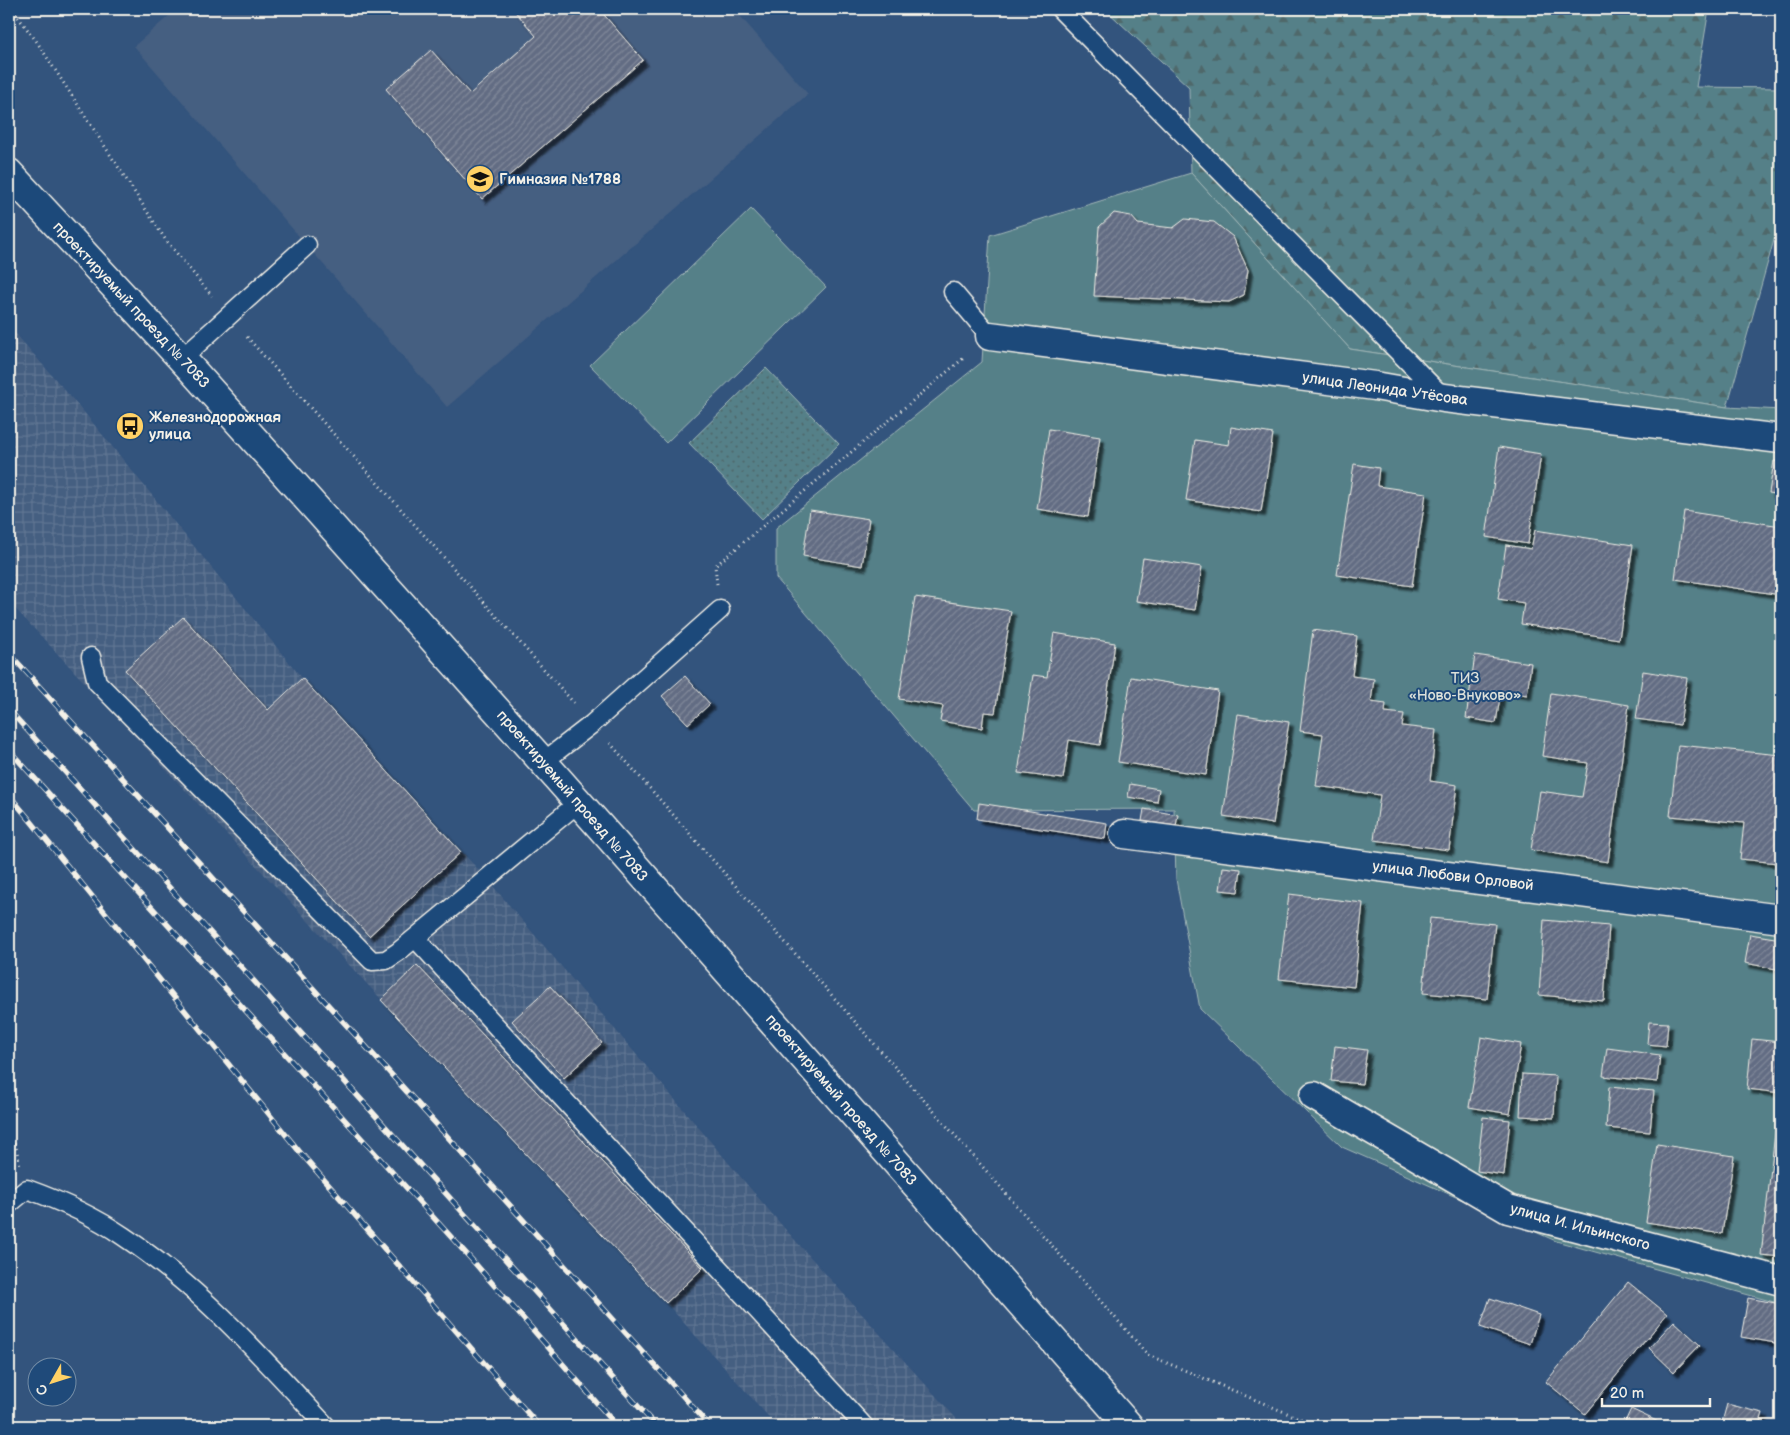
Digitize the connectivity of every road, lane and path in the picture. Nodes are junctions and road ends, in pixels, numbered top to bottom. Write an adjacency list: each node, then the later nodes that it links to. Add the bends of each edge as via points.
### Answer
1 (12, 9): 6 (path, via 37,42 165,239)
2 (1060, 9): 9 (lane)
3 (9, 173): 8 (street, проектируемый проезд № 7083)
4 (307, 245): 6 (lane)
5 (953, 292): 7 (lane)
6 (228, 316): 8 (lane); 13 (path)
7 (990, 336): 9 (street, улица Леонида Утёсова, via 1375,386); 11 (path, via 715,566)
8 (181, 359): 14 (street, проектируемый проезд № 7083)
9 (1444, 398): 10 (street, улица Леонида Утёсова)
10 (1781, 439)
11 (720, 610): 13 (lane)
12 (91, 657): 18 (lane, via 97,682 372,961 386,960)
13 (592, 724): 14 (lane); 25 (path, via 1148,1355)
14 (543, 762): 15 (street, проектируемый проезд № 7083)
15 (578, 803): 18 (lane); 24 (street, проектируемый проезд № 7083)
16 (1124, 834): 17 (street, улица Любови Орловой)
17 (1781, 919)
18 (415, 938): 23 (lane)
19 (1314, 1096): 21 (street, улица И. Ильинского, via 1508,1209)
20 (9, 1204): 22 (lane, via 27,1189 61,1201 123,1235 196,1292 246,1339)
21 (1781, 1281)
22 (326, 1426)
23 (864, 1426)
24 (1129, 1426)
25 (1318, 1426)

